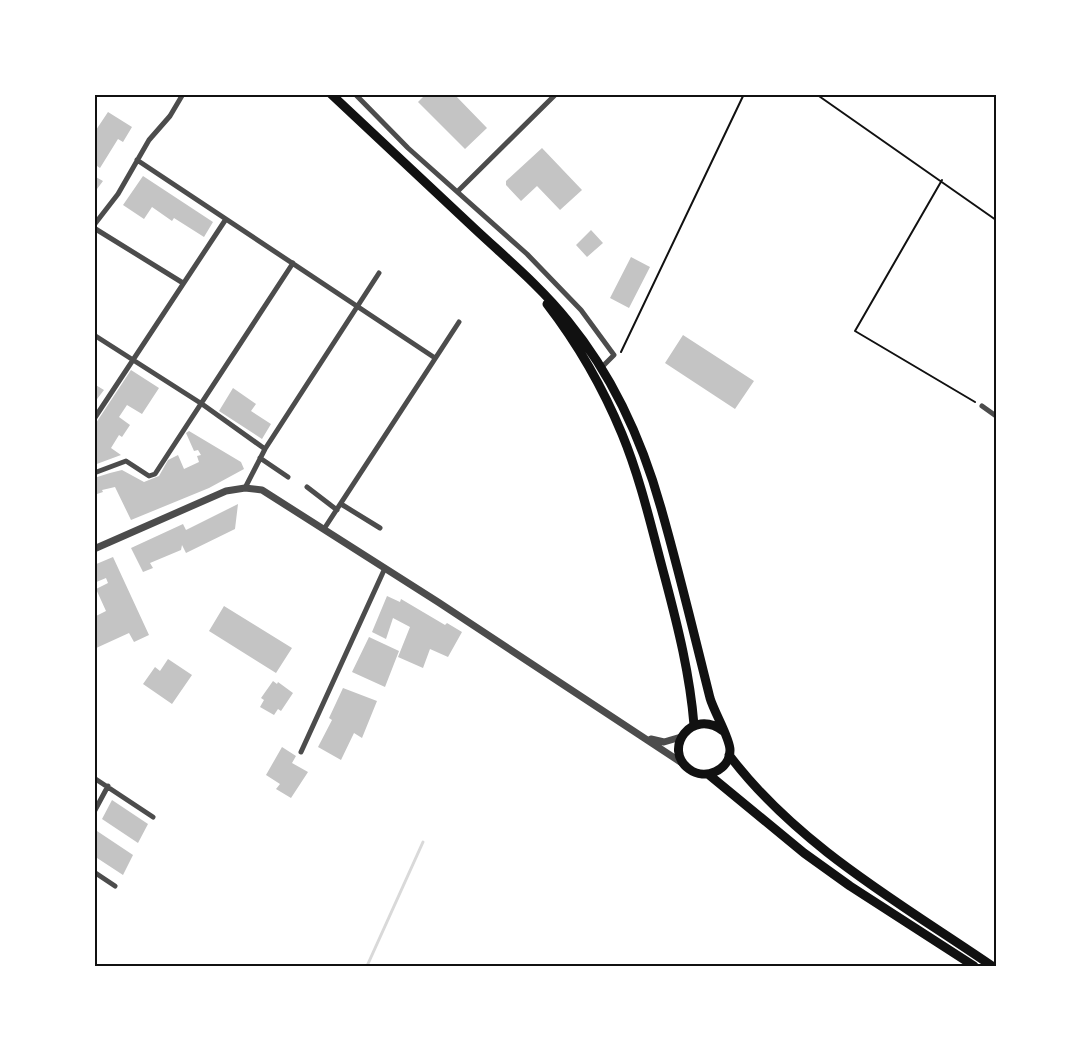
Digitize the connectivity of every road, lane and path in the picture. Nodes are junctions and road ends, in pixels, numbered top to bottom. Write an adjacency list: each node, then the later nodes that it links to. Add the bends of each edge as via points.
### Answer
1 (183, 94): 7 (street)
2 (331, 94): 15 (highway)
3 (355, 94): 9 (street)
4 (556, 94): 9 (street)
5 (744, 94): 21 (path)
6 (816, 94): 8 (path)
7 (137, 160): 10 (street); 12 (street)
8 (942, 180): 11 (path); 25 (path, via 855,331)
9 (458, 191): 23 (street, via 581,310 614,356)
10 (226, 219): 13 (street); 16 (street)
11 (996, 220)
12 (94, 226): 16 (street)
13 (293, 264): 17 (street); 24 (street)
14 (379, 273): 17 (street)
15 (527, 278): 23 (highway, via 569,322); 40 (highway, via 578,351 625,442 684,653)
16 (183, 284): 22 (street)
17 (358, 307): 20 (street); 28 (street)
18 (459, 322): 20 (street)
19 (94, 335): 22 (street)
20 (435, 358): 34 (street)
21 (618, 359)
22 (133, 360): 24 (street); 27 (street)
23 (601, 368): 41 (highway, via 650,470 711,700)
24 (201, 404): 28 (street); 30 (street, via 155,474 149,476 126,461)
25 (982, 406): 26 (street)
26 (996, 416)
27 (94, 419)
28 (266, 449): 29 (street)
29 (260, 458): 31 (street); 32 (street)
30 (94, 473)
31 (288, 477)
32 (245, 488): 37 (street, via 270,494); 38 (street, via 211,497)
33 (307, 488): 35 (street)
34 (341, 504): 35 (street); 36 (street)
35 (337, 510): 37 (street)
36 (380, 528)
37 (324, 529): 39 (street)
38 (94, 549)
39 (385, 568): 42 (street); 44 (street)
40 (694, 725): 41 (highway, via 709,723); 43 (highway)
41 (723, 731): 45 (highway, via 729,742)
42 (637, 735): 43 (street, via 664,742); 46 (street)
43 (681, 737): 46 (highway, via 679,751)
44 (301, 752)
45 (729, 755): 47 (highway, via 722,768); 55 (highway, via 809,839)
46 (684, 764): 47 (highway, via 694,772)
47 (708, 774): 54 (highway, via 841,880)
48 (94, 777): 49 (street)
49 (108, 786): 50 (street); 51 (street)
50 (94, 812)
51 (153, 817)
52 (94, 872): 53 (street)
53 (115, 886)
54 (974, 966)
55 (992, 966)

